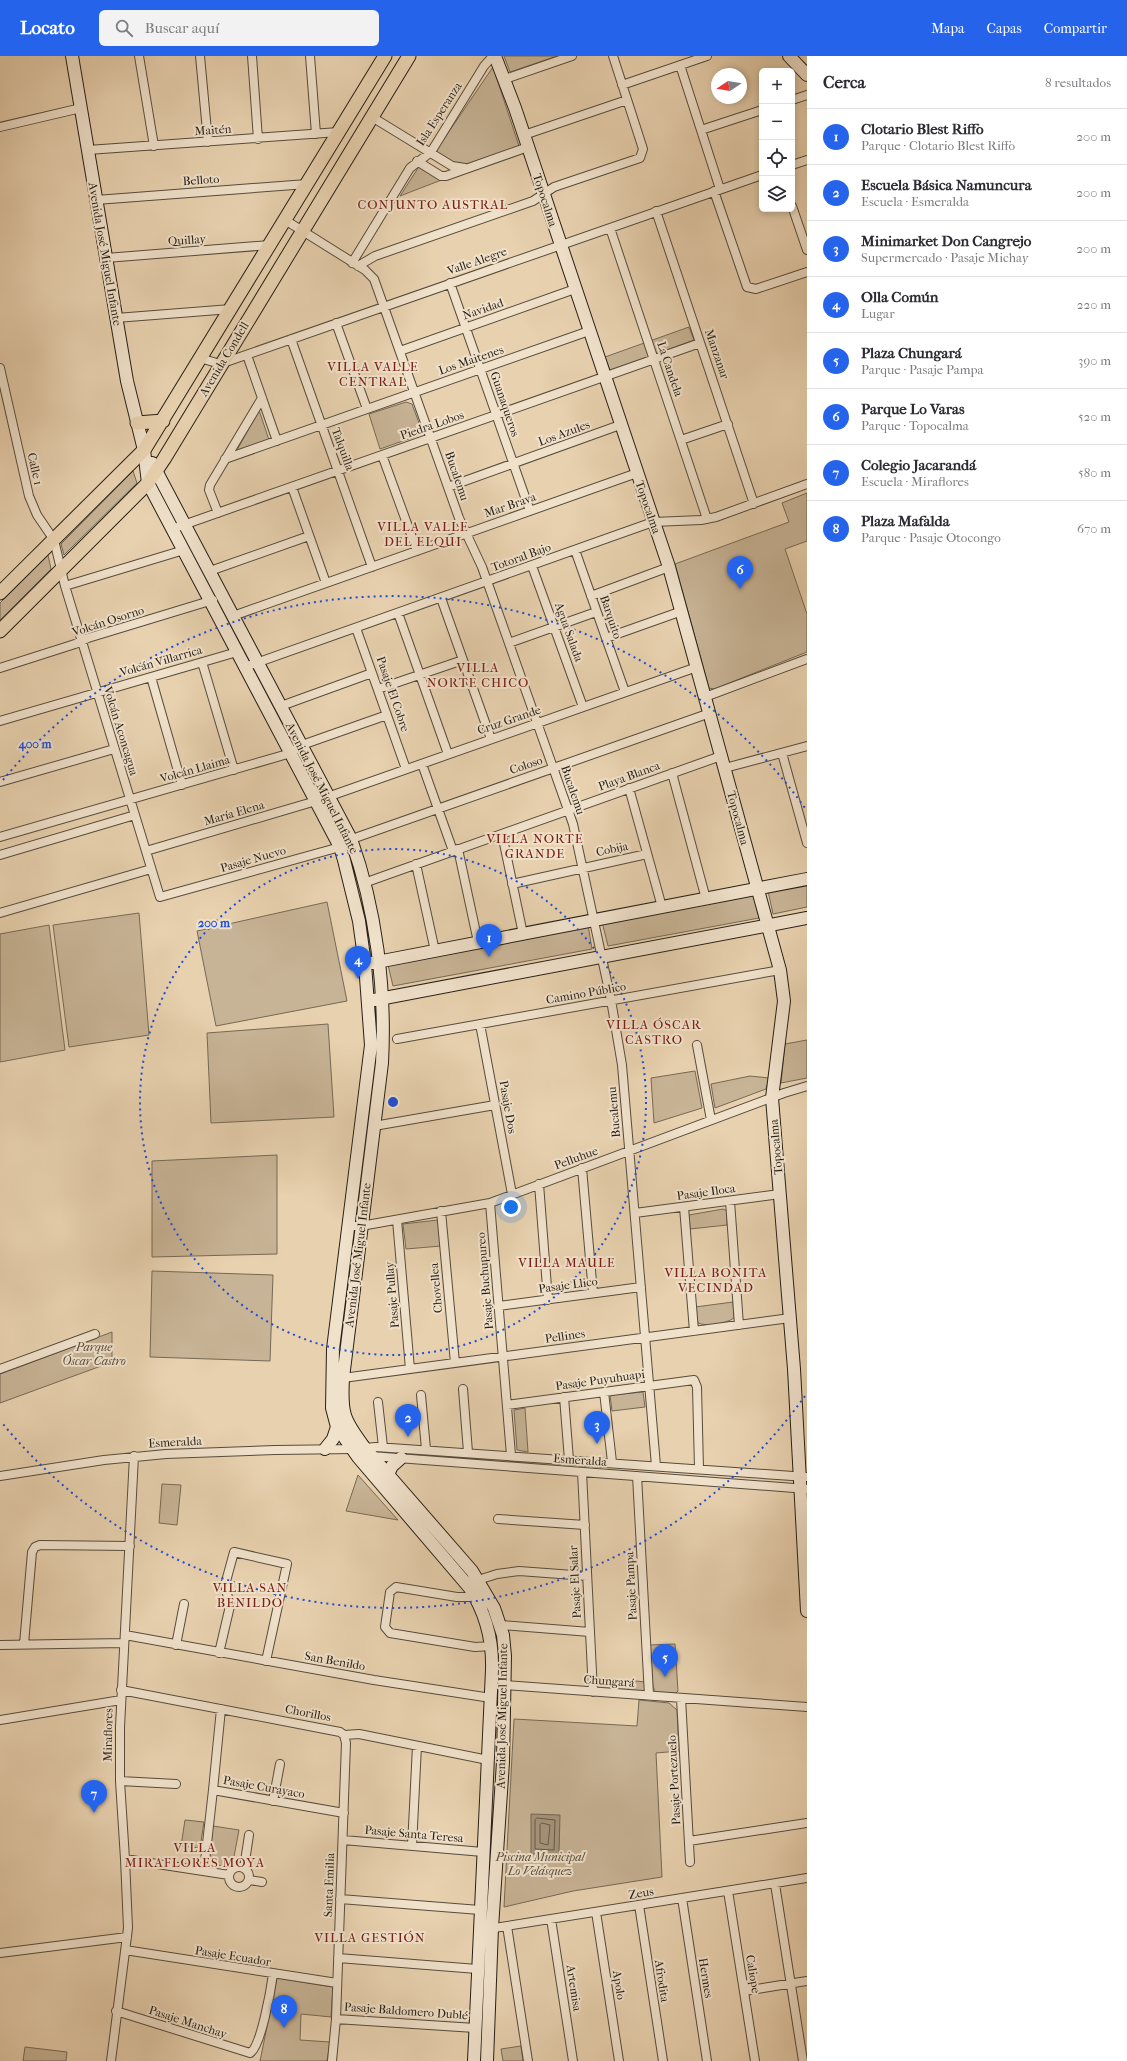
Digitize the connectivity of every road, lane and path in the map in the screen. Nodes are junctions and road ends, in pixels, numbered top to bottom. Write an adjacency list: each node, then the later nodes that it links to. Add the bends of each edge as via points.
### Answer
1 (72, 56): 20 (main road, Avenida José Miguel Infante)
2 (139, 56): 30 (street)
3 (200, 56): 29 (street)
4 (252, 56): 28 (street)
5 (310, 56): 26 (street)
6 (385, 56): 25 (main road, Avenida Condell)
7 (409, 56): 22 (main road, Avenida Condell)
8 (494, 56): 15 (main road, Topocalma); 33 (street, Isla Esperanza, via 484,66)
9 (572, 56): 15 (street)
10 (613, 56): 16 (street)
11 (707, 56): 13 (street)
12 (789, 56): 14 (main road)
13 (680, 65): 16 (street); 24 (street)
14 (807, 75)
15 (505, 79): 27 (main road, Topocalma)
16 (622, 85): 19 (street)
17 (807, 95): 18 (street)
18 (795, 99)
19 (627, 100): 27 (street); 41 (street, via 644,149 643,154 638,159 554,187)
20 (81, 108): 23 (street); 32 (main road, Avenida José Miguel Infante)
21 (759, 111): 24 (street)
22 (372, 117): 33 (street); 47 (main road, Avenida Condell)
23 (0, 127)
24 (701, 130): 40 (street)
25 (339, 132): 26 (street, Maitén); 39 (main road, Avenida Condell)
26 (316, 134): 28 (street, Maitén)
27 (524, 135): 31 (main road, Topocalma)
28 (258, 139): 29 (street, Maitén)
29 (208, 142): 30 (street, Maitén)
30 (154, 146): 32 (street, Maitén)
31 (528, 147): 37 (street); 41 (main road, Topocalma)
32 (88, 150): 42 (main road, Avenida José Miguel Infante)
33 (431, 152): 35 (street, Isla Esperanza); 37 (street, via 452,166)
34 (807, 160): 36 (street)
35 (417, 161): 37 (street, via 443,176); 52 (street, Isla Esperanza, via 407,172)
36 (795, 164)
37 (466, 168)
38 (759, 176): 40 (street, Valle Alegre)
39 (307, 184): 42 (street, Belloto); 45 (main road, Avenida Condell)
40 (717, 190): 43 (street, Valle Alegre); 53 (street, via 745,284 749,289)
41 (544, 194): 48 (main road, Topocalma); 52 (street, via 533,201)
42 (96, 200): 51 (main road, Avenida José Miguel Infante)
43 (656, 211): 46 (street, Valle Alegre); 63 (street, Manzanar)
44 (794, 212): 50 (street)
45 (285, 220): 47 (street, Bucalemu); 49 (main road, Avenida Condell)
46 (610, 228): 48 (street, Valle Alegre); 67 (street, La Candela)
47 (302, 231): 52 (street, Bucalemu); 68 (main road, Avenida Condell)
48 (560, 245): 54 (street, Valle Alegre); 55 (main road, Topocalma)
49 (270, 246): 51 (street, Quillay); 57 (main road, Avenida Condell)
50 (807, 250)
51 (106, 258): 58 (main road, Avenida José Miguel Infante)
52 (355, 264): 56 (street, Bucalemu, via 374,279)
53 (807, 272)
54 (450, 283): 56 (street, Valle Alegre); 60 (street, Guanaqueros)
55 (575, 289): 60 (street, Navidad); 61 (main road, Topocalma)
56 (384, 306): 59 (street, Valle Alegre); 64 (street, Bucalemu)
57 (231, 309): 58 (street); 66 (main road, Avenida Condell)
58 (116, 318): 77 (main road, Avenida José Miguel Infante)
59 (336, 323): 62 (street, Valle Alegre); 74 (street)
60 (465, 328): 64 (street, Navidad); 70 (street, Guanaqueros)
61 (589, 331): 70 (street, Los Maitenes); 71 (main road, Topocalma)
62 (291, 339): 65 (street, Valle Alegre); 79 (street, Talquilla)
63 (700, 343): 67 (street, Piedra Lobos); 78 (street, Manzanar)
64 (400, 351): 72 (street, Bucalemu)
65 (247, 355): 68 (street, Valle Alegre); 73 (street)
66 (200, 358): 68 (street); 76 (main road, Avenida Condell)
67 (654, 359): 71 (street, Piedra Lobos); 82 (street, La Candela)
68 (220, 364): 88 (main road, Avenida Condell)
69 (0, 368): 104 (street, Calle 1, via 29,496 37,515)
70 (480, 369): 72 (street, Los Maitenes); 75 (street, Guanaqueros)
71 (604, 377): 75 (street, Piedra Lobos); 80 (main road, Topocalma)
72 (415, 392): 74 (street, Los Maitenes); 81 (street, Bucalemu)
73 (262, 398): 83 (street); 86 (street)
74 (367, 409): 79 (street, Los Maitenes)
75 (496, 415): 81 (street, Piedra Lobos); 87 (street, Guanaqueros)
76 (163, 421): 77 (main road); 84 (main road, Avenida Condell)
77 (137, 423): 84 (main road, Avenida José Miguel Infante)
78 (728, 424): 82 (street); 95 (street, Manzanar)
79 (322, 425): 83 (street, Los Maitenes); 89 (street, Talquilla)
80 (620, 426): 87 (street, Los Azules); 90 (main road, Topocalma)
81 (431, 438): 85 (street, Piedra Lobos); 94 (street, Bucalemu)
82 (681, 440): 98 (street, La Candela)
83 (277, 441): 86 (street, Los Maitenes)
84 (144, 450): 88 (main road, Avenida José Miguel Infante); 91 (main road, Avenida José Miguel Infante); 104 (main road, Avenida Condell)
85 (382, 455): 89 (street, Piedra Lobos); 107 (street)
86 (225, 459): 97 (street, via 209,488)
87 (513, 464): 94 (street, Los Azules); 96 (street, Guanaqueros)
88 (157, 470): 91 (main road, Avenida Condell); 100 (main road, Avenida José Miguel Infante)
89 (338, 471): 93 (street, Piedra Lobos); 109 (street, Talquilla)
90 (636, 473): 96 (street, Mar Brava); 99 (main road, Topocalma)
91 (148, 483): 101 (main road, Avenida José Miguel Infante); 111 (main road, Avenida Condell)
92 (807, 484): 95 (street, Totoral Bajo)
93 (292, 487): 97 (street, Piedra Lobos); 103 (street)
94 (448, 487): 102 (street, Bucalemu)
95 (754, 504): 98 (street, Totoral Bajo)
96 (530, 511): 102 (street, Mar Brava)
97 (218, 513): 100 (street, Piedra Lobos)
98 (707, 519): 99 (street, Totoral Bajo)
99 (653, 522): 106 (street, Totoral Bajo); 110 (main road, Topocalma)
100 (185, 524): 101 (street, Piedra Lobos); 112 (main road, Avenida José Miguel Infante)
101 (172, 529): 105 (main road, Avenida José Miguel Infante)
102 (466, 534): 107 (street, Mar Brava); 113 (street, Bucalemu, via 476,551)
103 (309, 536): 112 (street); 114 (street)
104 (54, 540): 111 (street, Calle 1); 116 (main road, Avenida Condell)
105 (184, 550): 115 (street); 120 (main road, Avenida José Miguel Infante)
106 (575, 550): 108 (street, Totoral Bajo); 117 (street, Barquito)
107 (417, 551): 109 (street, Mar Brava)
108 (532, 566): 113 (street, Totoral Bajo); 125 (street, Agua Salada)
109 (372, 567): 114 (street, Mar Brava)
110 (669, 567): 117 (street); 121 (main road, Topocalma)
111 (60, 571): 115 (street, Volcán Aconcagua); 127 (main road, Avenida Condell)
112 (210, 571): 118 (main road, Avenida José Miguel Infante)
113 (487, 582): 119 (street, Totoral Bajo); 130 (street, Bucalemu)
114 (326, 583): 124 (street, Mar Brava)
115 (65, 586): 129 (street, Volcán Aconcagua)
116 (0, 593)
117 (591, 596): 122 (street, Barquito)
118 (224, 597): 120 (street, Volcán Osorno); 124 (main road, Avenida José Miguel Infante)
119 (441, 598): 123 (street, Totoral Bajo); 133 (street)
120 (210, 601): 129 (street, Volcán Osorno); 131 (main road, Avenida José Miguel Infante)
121 (682, 611): 128 (street); 137 (main road, Topocalma)
122 (596, 612): 125 (street); 128 (street, Barquito)
123 (398, 613): 126 (street, Totoral Bajo); 140 (street)
124 (233, 616): 135 (main road, Avenida José Miguel Infante)
125 (554, 627): 130 (street); 147 (street, Agua Salada)
126 (356, 628): 135 (street, Totoral Bajo); 139 (street, Pasaje El Cobre)
127 (0, 631)
128 (606, 638): 143 (street, Barquito)
129 (82, 641): 138 (street, Volcán Osorno); 144 (street, Volcán Aconcagua)
130 (509, 643): 151 (street, Bucalemu)
131 (237, 652): 134 (street, Volcán Villarrica); 136 (main road, Avenida José Miguel Infante)
132 (807, 659): 145 (street)
133 (463, 660): 140 (street); 152 (street)
134 (202, 662): 141 (street, Volcán Villarrica); 164 (street)
135 (258, 663): 136 (street, Totoral Bajo); 146 (main road, Avenida José Miguel Infante)
136 (245, 667): 157 (main road, Avenida José Miguel Infante)
137 (697, 667): 143 (street, Cruz Grande); 145 (main road, Topocalma)
138 (0, 668)
139 (372, 673): 142 (street, Pasaje El Cobre); 146 (street)
140 (420, 675): 142 (street); 158 (street)
141 (151, 677): 144 (street, Volcán Villarrica); 167 (street)
142 (378, 689): 149 (street, Pasaje El Cobre)
143 (624, 692): 147 (street, Cruz Grande)
144 (97, 693): 150 (street, Volcán Villarrica); 155 (street, Volcán Aconcagua)
145 (705, 697): 148 (main road, Topocalma)
146 (281, 706): 153 (main road, Avenida José Miguel Infante)
147 (583, 707): 151 (street, Cruz Grande)
148 (710, 713): 159 (main road, Topocalma); 161 (street, Coloso)
149 (387, 715): 153 (street, Volcán Llaima); 163 (street, Pasaje El Cobre)
150 (0, 721)
151 (537, 723): 152 (street, Cruz Grande); 161 (street, Bucalemu)
152 (491, 739): 158 (street, Cruz Grande)
153 (302, 745): 157 (street, Volcán Llaima); 169 (main road, Avenida José Miguel Infante)
154 (807, 746): 156 (street)
155 (114, 749): 166 (street); 170 (street, Volcán Aconcagua)
156 (782, 753): 162 (street); 178 (street)
157 (291, 754): 164 (street, Volcán Llaima); 171 (main road, Avenida José Miguel Infante)
158 (448, 754): 160 (street, Cruz Grande)
159 (721, 756): 162 (main road, Topocalma); 165 (street, Playa Blanca)
160 (422, 764): 163 (street, Cruz Grande); 172 (street)
161 (553, 768): 172 (street, Coloso); 173 (street, Bucalemu)
162 (725, 768): 190 (main road, Topocalma)
163 (406, 769): 169 (street, Cruz Grande)
164 (234, 770): 167 (street, Volcán Llaima)
165 (672, 773): 168 (street, Playa Blanca); 192 (street)
166 (0, 782)
167 (182, 785): 170 (street, Volcán Llaima)
168 (630, 788): 173 (street, Playa Blanca); 182 (street)
169 (329, 796): 171 (street, María Elena); 177 (main road, Avenida José Miguel Infante)
170 (130, 800): 174 (street, Volcán Aconcagua); 176 (street, Volcán Llaima)
171 (316, 801): 179 (main road, Avenida José Miguel Infante); 181 (street, María Elena)
172 (438, 808): 177 (street, Coloso); 180 (street)
173 (568, 810): 175 (street, Playa Blanca); 185 (street, Bucalemu)
174 (135, 815): 181 (street, Volcán Aconcagua); 183 (street)
175 (502, 834): 180 (street, Playa Blanca); 189 (street)
176 (0, 837)
177 (351, 839): 179 (street, Pasaje Nuevo); 188 (main road, Avenida José Miguel Infante)
178 (807, 843)
179 (340, 847): 191 (street, Pasaje Nuevo); 203 (main road, Avenida José Miguel Infante, via 359,921)
180 (456, 850): 184 (street, Playa Blanca); 199 (street)
181 (146, 851): 186 (street, Volcán Aconcagua)
182 (647, 854): 185 (street, Cobija); 193 (street)
183 (0, 855)
184 (416, 864): 188 (street, Playa Blanca); 200 (street)
185 (582, 868): 189 (street, Cobija); 196 (street, Bucalemu)
186 (151, 869): 191 (street, Volcán Aconcagua); 194 (street)
187 (807, 880): 190 (main road)
188 (364, 882): 202 (main road, Avenida José Miguel Infante)
189 (512, 884): 198 (street)
190 (758, 889): 192 (main road); 197 (main road, Topocalma)
191 (160, 897)
192 (706, 899): 193 (main road)
193 (662, 907): 196 (main road)
194 (0, 913)
195 (807, 918): 197 (main road)
196 (594, 920): 198 (main road); 201 (street, Bucalemu)
197 (769, 925): 201 (main road); 204 (main road, Topocalma)
198 (522, 934): 199 (main road)
199 (478, 942): 200 (main road)
200 (435, 951): 202 (main road)
201 (602, 957): 205 (main road); 206 (street, Bucalemu)
202 (379, 962): 203 (main road); 205 (main road, Avenida José Miguel Infante)
203 (365, 964): 207 (main road, Avenida José Miguel Infante)
204 (780, 970): 206 (street, Camino Público); 212 (main road, Topocalma, via 784,1001)
205 (381, 999): 207 (main road); 215 (main road, Avenida José Miguel Infante, via 382,1063)
206 (611, 1000): 208 (street, Camino Público); 216 (street, Bucalemu, via 622,1065)
207 (369, 1001): 227 (main road, Avenida José Miguel Infante, via 370,1061)
208 (480, 1024): 209 (street, Camino Público); 213 (street, Pasaje Dos)
209 (397, 1039)
210 (697, 1045): 214 (street)
211 (807, 1086): 212 (street, Pelluhue)
212 (772, 1098): 214 (street, Pelluhue); 220 (main road, Topocalma)
213 (495, 1105): 215 (street); 219 (street, Pasaje Dos)
214 (711, 1120): 216 (street, Pelluhue)
215 (374, 1126): 228 (main road, Avenida José Miguel Infante)
216 (630, 1150): 217 (street, Pelluhue); 225 (street, Bucalemu)
217 (582, 1168): 218 (street, Pelluhue); 230 (street)
218 (539, 1184): 219 (street, Pelluhue); 231 (street)
219 (512, 1194): 222 (street, Pelluhue)
220 (780, 1194): 221 (street, Pasaje Iloca); 233 (main road, Topocalma)
221 (730, 1201): 223 (street, Pasaje Iloca); 234 (street)
222 (490, 1203): 224 (street, Pelluhue); 232 (street, Pasaje Buchupureo)
223 (684, 1207): 225 (street, Pasaje Iloca); 235 (street)
224 (441, 1212): 226 (street, Pelluhue); 239 (street, Chovellea)
225 (635, 1214): 229 (street, Bucalemu)
226 (397, 1220): 228 (street, Pelluhue); 241 (street, Pasaje Pullay)
227 (347, 1226): 228 (street, Pelluhue); 250 (main road, Avenida José Miguel Infante, via 332,1366 332,1408)
228 (361, 1226): 242 (main road, Avenida José Miguel Infante)
229 (641, 1287): 230 (street, Pasaje Llico); 237 (street, Bucalemu)
230 (593, 1294): 231 (street, Pasaje Llico)
231 (548, 1300): 232 (street, Pasaje Llico)
232 (499, 1306): 238 (street, Pasaje Buchupureo)
233 (790, 1318): 234 (street, Pellines); 268 (main road, Topocalma)
234 (739, 1324): 235 (street, Pellines)
235 (694, 1331): 237 (street, Pellines)
236 (95, 1334): 240 (street)
237 (646, 1337): 238 (street, Pellines); 243 (street, Bucalemu)
238 (504, 1356): 239 (street, Pellines); 249 (street, Pasaje Buchupureo)
239 (455, 1363): 241 (street, Pellines)
240 (0, 1369)
241 (410, 1369): 242 (street, Pellines)
242 (343, 1378): 252 (main road, Avenida José Miguel Infante, via 342,1402 345,1419)
243 (649, 1386): 245 (street, Pasaje Puyuhuapi); 262 (street, Bucalemu); 263 (street, Pasaje Puyuhuapi, via 689,1380 695,1382)
244 (463, 1389): 255 (street)
245 (604, 1392): 247 (street, Pasaje Puyuhuapi); 261 (street)
246 (420, 1395): 254 (street)
247 (564, 1397): 249 (street, Pasaje Puyuhuapi); 260 (street)
248 (378, 1402): 251 (street)
249 (507, 1405): 256 (street, Pasaje Buchupureo)
250 (337, 1426): 252 (main road, Avenida José Miguel Infante); 253 (main road)
251 (383, 1447): 252 (street, Esmeralda); 254 (street, Esmeralda)
252 (358, 1448): 253 (street, Esmeralda); 258 (main road, Avenida José Miguel Infante); 274 (main road, Avenida José Miguel Infante)
253 (325, 1449): 257 (street, Esmeralda)
254 (426, 1449): 255 (street, Esmeralda)
255 (468, 1452): 256 (street, Esmeralda)
256 (511, 1455): 260 (street, Esmeralda)
257 (134, 1456): 266 (street, Esmeralda); 271 (street, Miraflores)
258 (372, 1456): 259 (street, Esmeralda); 265 (main road, Avenida José Miguel Infante)
259 (400, 1458): 264 (street, Esmeralda); 265 (main road)
260 (569, 1460): 261 (street, Esmeralda)
261 (612, 1462): 262 (street, Esmeralda)
262 (656, 1466): 263 (street, Esmeralda)
263 (698, 1469): 268 (street, Esmeralda)
264 (582, 1472): 267 (street, Esmeralda); 270 (street, Pasaje El Salar)
265 (388, 1474): 273 (main road, Avenida José Miguel Infante)
266 (0, 1476)
267 (637, 1476): 268 (street, Esmeralda); 290 (street, Pasaje Pampa)
268 (804, 1482): 276 (main road, Topocalma)
269 (498, 1519): 270 (street)
270 (585, 1525): 272 (street, Pasaje El Salar)
271 (130, 1546): 280 (street, Miraflores); 281 (street, via 35,1547 32,1552)
272 (587, 1576): 273 (street, via 518,1571); 279 (street, Pasaje El Salar)
273 (478, 1580): 278 (main road, Avenida José Miguel Infante)
274 (476, 1597): 284 (main road, Avenida José Miguel Infante, via 487,1624); 284 (street, via 394,1588 390,1592 384,1624 390,1633 470,1646)
275 (184, 1604): 283 (street)
276 (807, 1606): 277 (main road, Topocalma)
277 (807, 1611)
278 (501, 1625): 279 (street); 287 (main road, Avenida José Miguel Infante, via 505,1656)
279 (590, 1632): 289 (street, Pasaje El Salar)
280 (125, 1639): 281 (street, San Benildo); 283 (street, San Benildo); 288 (street, Miraflores)
281 (24, 1644): 282 (street, San Benildo)
282 (0, 1645)
283 (176, 1645): 285 (street, San Benildo)
284 (492, 1646): 291 (main road, Avenida José Miguel Infante)
285 (219, 1653): 286 (street, San Benildo); 286 (street, via 230,1606 225,1585 234,1552 287,1564)
286 (266, 1661): 291 (street, San Benildo)
287 (504, 1685): 289 (street, Chungará); 329 (main road, Avenida José Miguel Infante)
288 (121, 1690): 293 (street, Miraflores); 295 (street, Chorillos)
289 (593, 1692): 290 (street, Chungará)
290 (649, 1695): 292 (street, Chungará)
291 (491, 1698): 299 (main road, Avenida José Miguel Infante)
292 (681, 1698): 294 (street, Chungará); 309 (street, Pasaje Portezuelo)
293 (121, 1700): 296 (street); 301 (street, Miraflores)
294 (807, 1708)
295 (221, 1709): 297 (street, Chorillos, via 340,1732); 303 (street)
296 (0, 1720)
297 (344, 1735): 298 (street, Chorillos, via 359,1734); 305 (street, Santa Emilia)
298 (417, 1746): 299 (street, Chorillos); 310 (street)
299 (488, 1760): 311 (main road, Avenida José Miguel Infante)
300 (280, 1764): 304 (street)
301 (120, 1781): 302 (street); 312 (street, Miraflores)
302 (176, 1784)
303 (213, 1790): 304 (street, Pasaje Curayaco); 315 (street, Pasaje Curayaco)
304 (273, 1801): 305 (street, Pasaje Curayaco)
305 (344, 1813): 308 (street, Santa Emilia)
306 (807, 1823): 309 (street)
307 (249, 1835): 314 (street)
308 (343, 1840): 310 (street, Pasaje Santa Teresa); 323 (street, Santa Emilia)
309 (689, 1841): 313 (street, Pasaje Portezuelo)
310 (412, 1846): 311 (street, Pasaje Santa Teresa)
311 (483, 1852): 325 (main road, Avenida José Miguel Infante)
312 (125, 1859): 315 (street); 331 (street, Miraflores)
313 (690, 1862)
314 (244, 1868): 316 (street, via 237,1868); 318 (street)
315 (204, 1870): 316 (street)
316 (229, 1875): 318 (street, via 236,1887 243,1886)
317 (807, 1878): 320 (street, Zeus)
318 (249, 1880): 319 (street)
319 (262, 1882)
320 (775, 1884): 321 (street, Zeus); 339 (street)
321 (728, 1891): 322 (street, Zeus); 340 (street, Caliope)
322 (682, 1898): 324 (street, Zeus); 352 (street, Hermes)
323 (340, 1899): 325 (street); 334 (street, Santa Emilia)
324 (638, 1905): 326 (street, Zeus); 351 (street, Afrodita)
325 (480, 1910): 330 (main road, Avenida José Miguel Infante)
326 (596, 1912): 327 (street, Zeus); 350 (street, Apolo)
327 (551, 1919): 328 (street, Zeus); 349 (street, Artemisa)
328 (507, 1926): 329 (street, Zeus); 348 (street)
329 (492, 1928): 330 (street, Zeus); 347 (main road, Avenida José Miguel Infante)
330 (479, 1929): 335 (main road, Avenida José Miguel Infante)
331 (127, 1937): 332 (street, Miraflores); 333 (street)
332 (125, 1950): 336 (street, Pasaje Ecuador); 341 (street, Miraflores)
333 (0, 1953)
334 (338, 1958): 335 (street); 338 (street, Santa Emilia)
335 (477, 1969): 343 (main road, Avenida José Miguel Infante)
336 (273, 1974): 338 (street, Pasaje Ecuador); 341 (street, Pasaje Manchay, via 263,2023 252,2052 247,2053)
337 (807, 1981): 339 (street)
338 (338, 1983): 342 (street, Santa Emilia)
339 (791, 1983): 340 (street); 354 (street)
340 (744, 1991): 353 (street, Caliope)
341 (116, 2012): 344 (street, Miraflores)
342 (336, 2019): 343 (street, Pasaje Baldomero Dublé); 345 (street, Santa Emilia)
343 (475, 2028): 346 (main road, Avenida José Miguel Infante)
344 (111, 2061)
345 (332, 2061)
346 (474, 2061)
347 (487, 2061)
348 (528, 2061)
349 (573, 2061)
350 (619, 2061)
351 (663, 2061)
352 (708, 2061)
353 (755, 2061)
354 (803, 2061)

